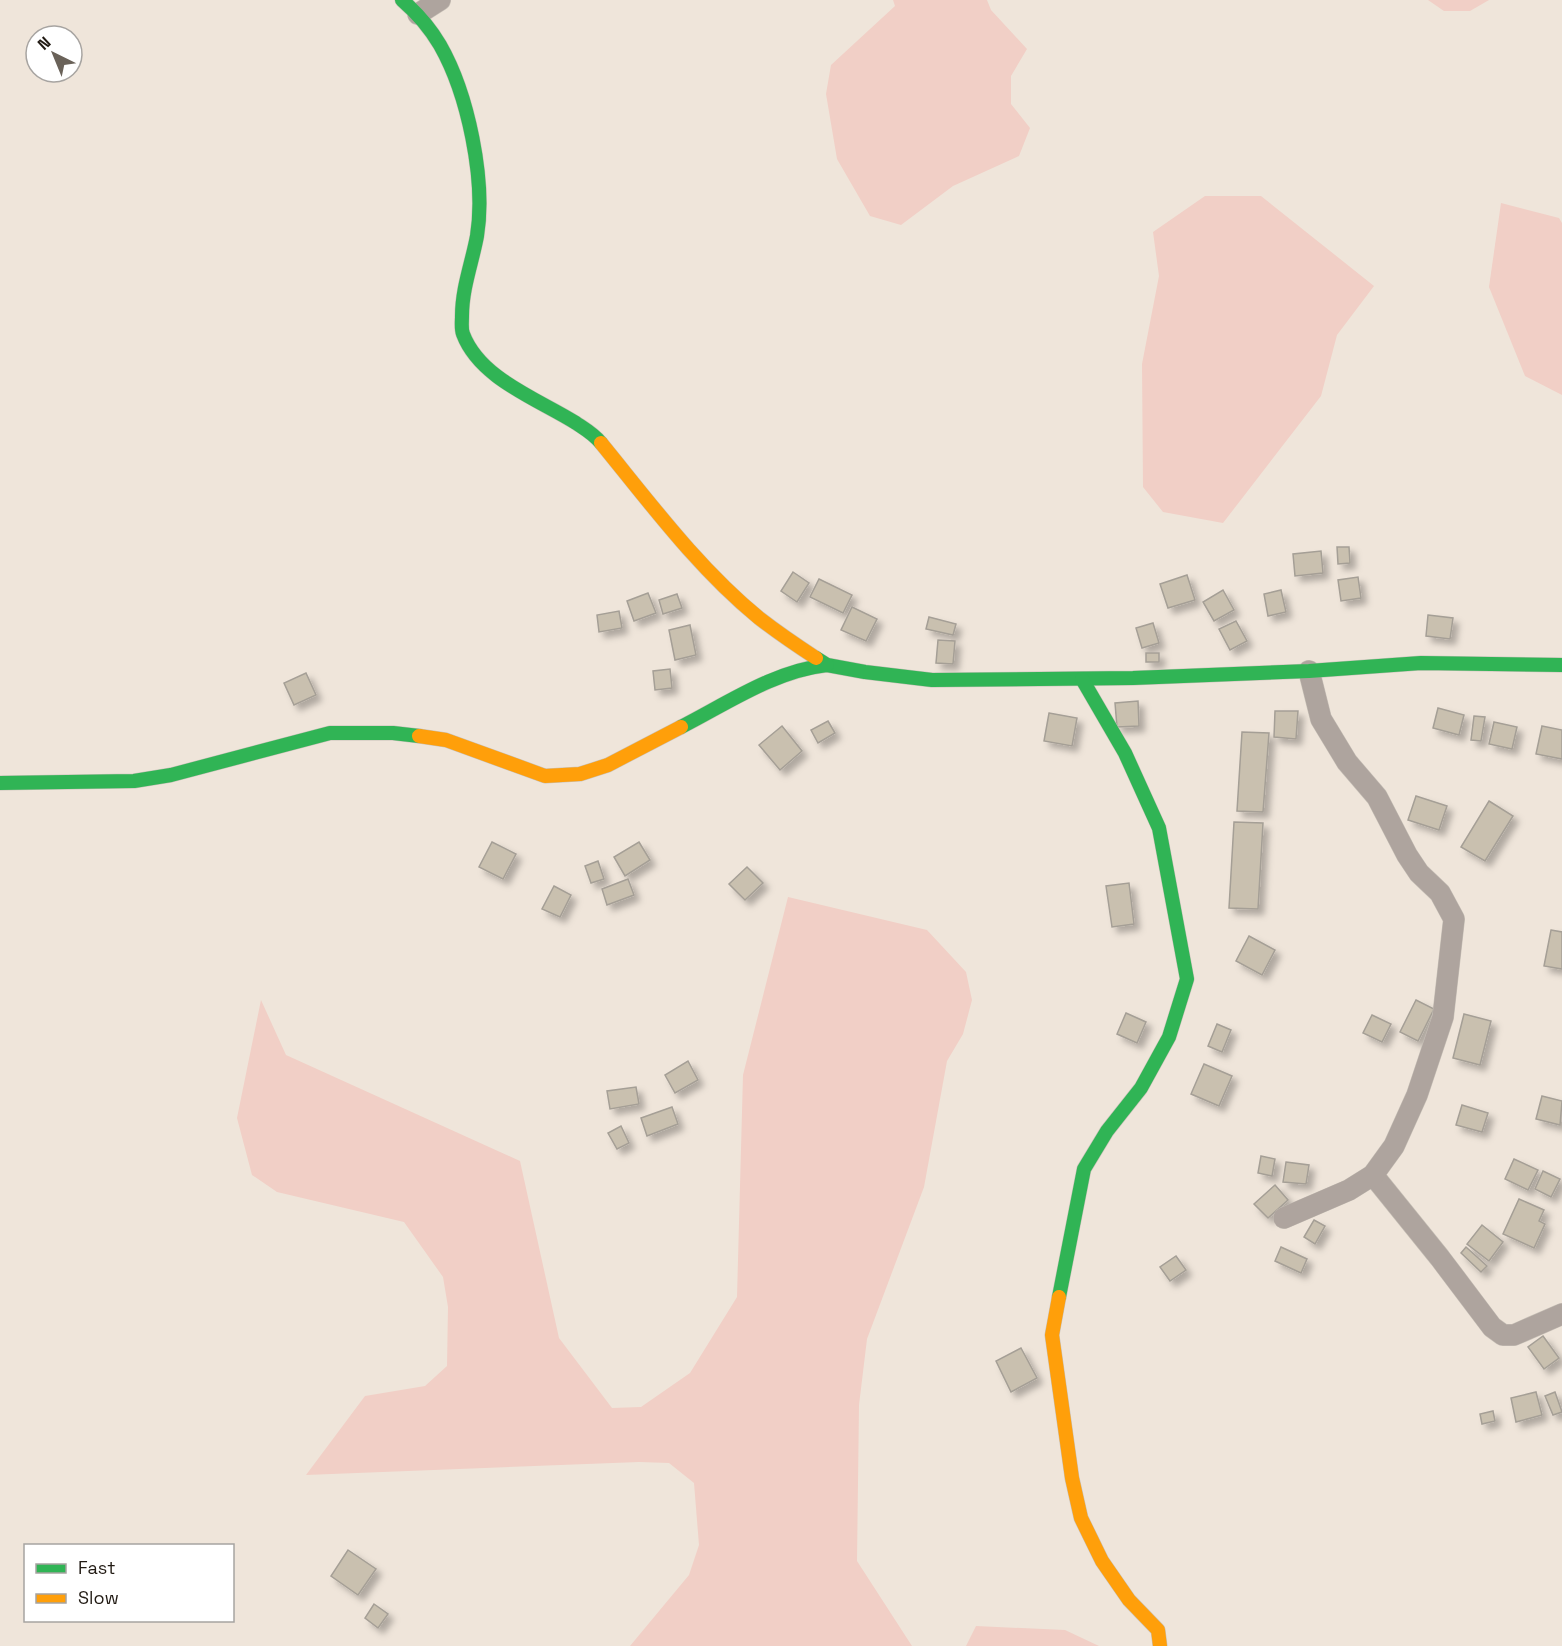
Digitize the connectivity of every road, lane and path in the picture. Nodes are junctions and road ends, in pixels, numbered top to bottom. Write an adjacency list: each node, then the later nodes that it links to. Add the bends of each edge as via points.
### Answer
1 (402, 0): 3 (street)
2 (440, 0): 3 (street)
3 (418, 14): 4 (street, via 440,45 454,77 473,144 479,185 477,235 462,297 462,333 478,360 516,390 595,436 716,579 758,617)
4 (827, 665): 7 (street, via 932,680); 8 (street, via 777,677 608,765 580,774 545,776 446,740 393,732 330,733 134,781)
5 (1562, 665): 6 (street, via 1421,663)
6 (1309, 671): 7 (street); 9 (street, via 1321,719 1347,762 1377,797 1419,873 1440,893 1454,918 1443,1017 1417,1095 1394,1146)
7 (1082, 679): 12 (street, via 1125,753 1159,828 1186,979 1169,1037 1141,1088 1084,1168 1053,1335 1072,1478 1082,1518 1102,1561 1129,1600 1158,1630)
8 (0, 783)
9 (1373, 1175): 10 (street, via 1349,1190); 11 (street, via 1492,1327 1503,1335 1514,1335)
10 (1284, 1218)
11 (1562, 1314)
12 (1160, 1646)

